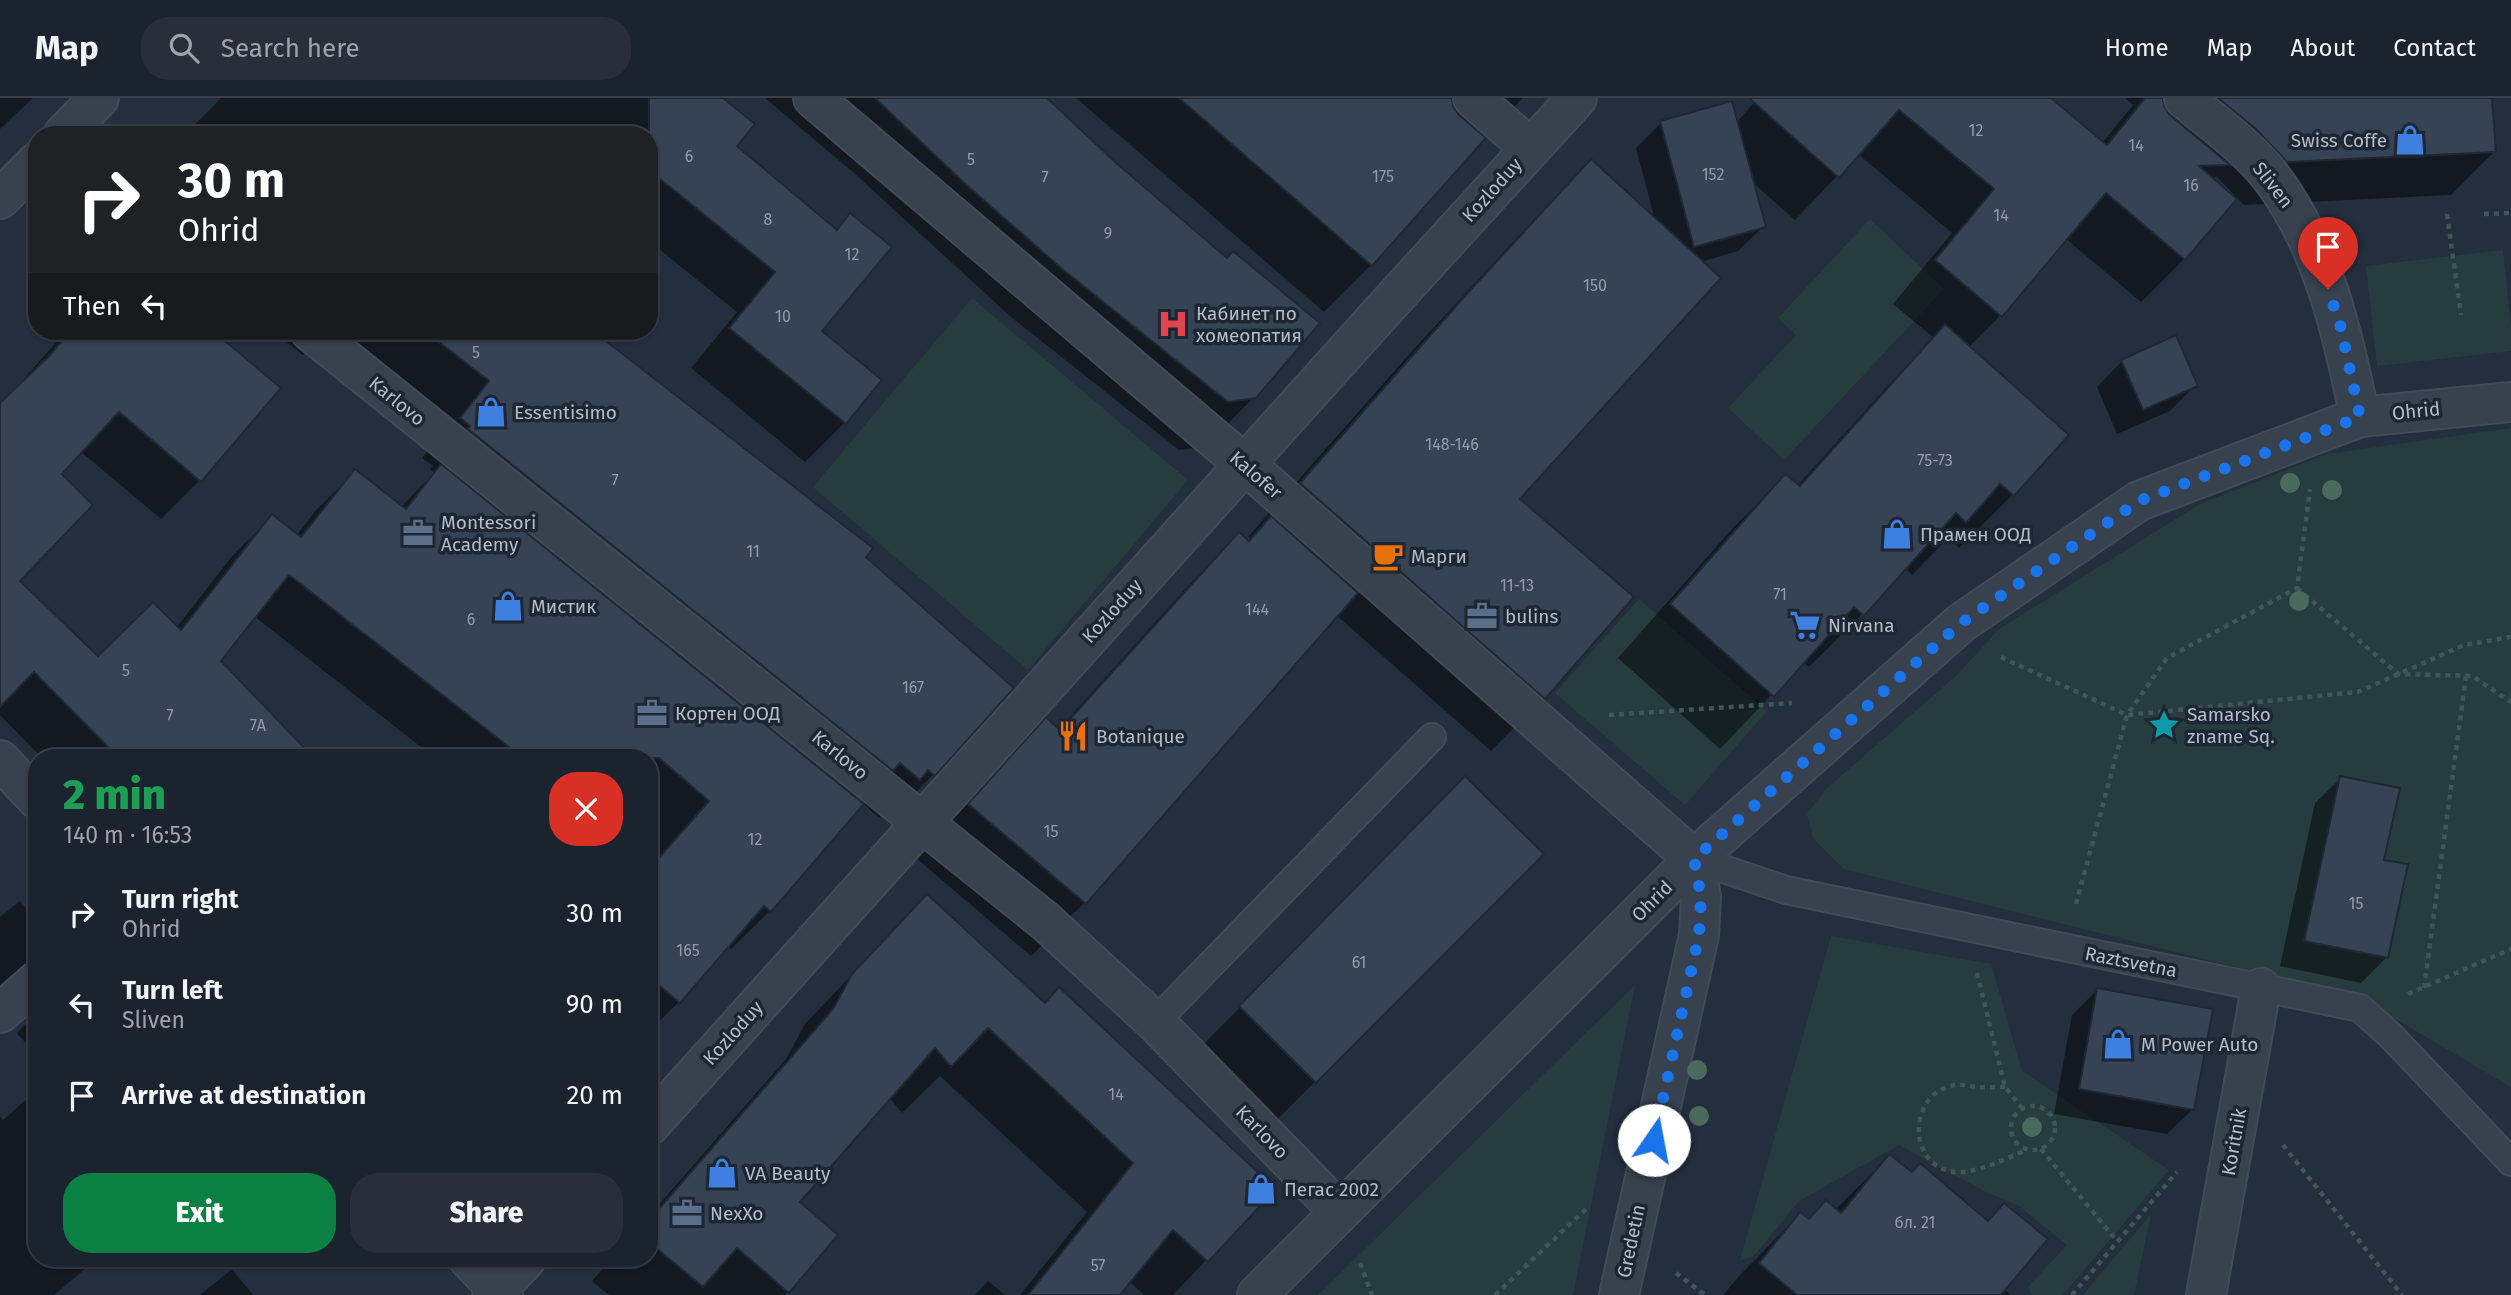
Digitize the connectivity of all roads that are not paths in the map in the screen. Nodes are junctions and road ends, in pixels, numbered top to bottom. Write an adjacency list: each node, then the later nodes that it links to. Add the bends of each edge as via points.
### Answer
1 (99, 98): 6 (street)
2 (813, 98): 13 (street, Kalofer)
3 (1473, 98): 7 (street)
4 (1577, 98): 7 (street, Kozloduy)
5 (2184, 98): 12 (street, Sliven, via 2270,175 2297,215 2341,328)
6 (73, 126)
7 (1530, 148): 13 (street, Kozloduy)
8 (28, 171): 9 (street)
9 (0, 199)
10 (321, 340): 17 (street, Karlovo)
11 (2511, 402): 12 (street, Ohrid)
12 (2360, 417): 18 (street, Ohrid, via 2139,501 1949,633)
13 (1244, 464): 17 (street, Kozloduy); 18 (street, Kalofer)
14 (1432, 737): 22 (lane)
15 (0, 760): 16 (street)
16 (28, 790)
17 (924, 822): 22 (street, Karlovo, via 1045,921); 23 (street, Kozloduy)
18 (1694, 859): 19 (lane, Raztsvetna, via 1786,890); 25 (street, Ohrid); 30 (street, Gredetin, via 1701,897 1699,935)
19 (2261, 988): 24 (lane, Raztsvetna, via 2360,1009); 31 (street, Koritnik)
20 (28, 989): 21 (street)
21 (0, 1013)
22 (1154, 1022): 25 (street, Karlovo)
23 (658, 1116)
24 (2511, 1162)
25 (1340, 1212): 29 (street, Ohrid)
26 (475, 1267): 28 (street)
27 (519, 1267): 28 (street)
28 (497, 1293)
29 (1257, 1295)
30 (1619, 1295)
31 (2206, 1295)

